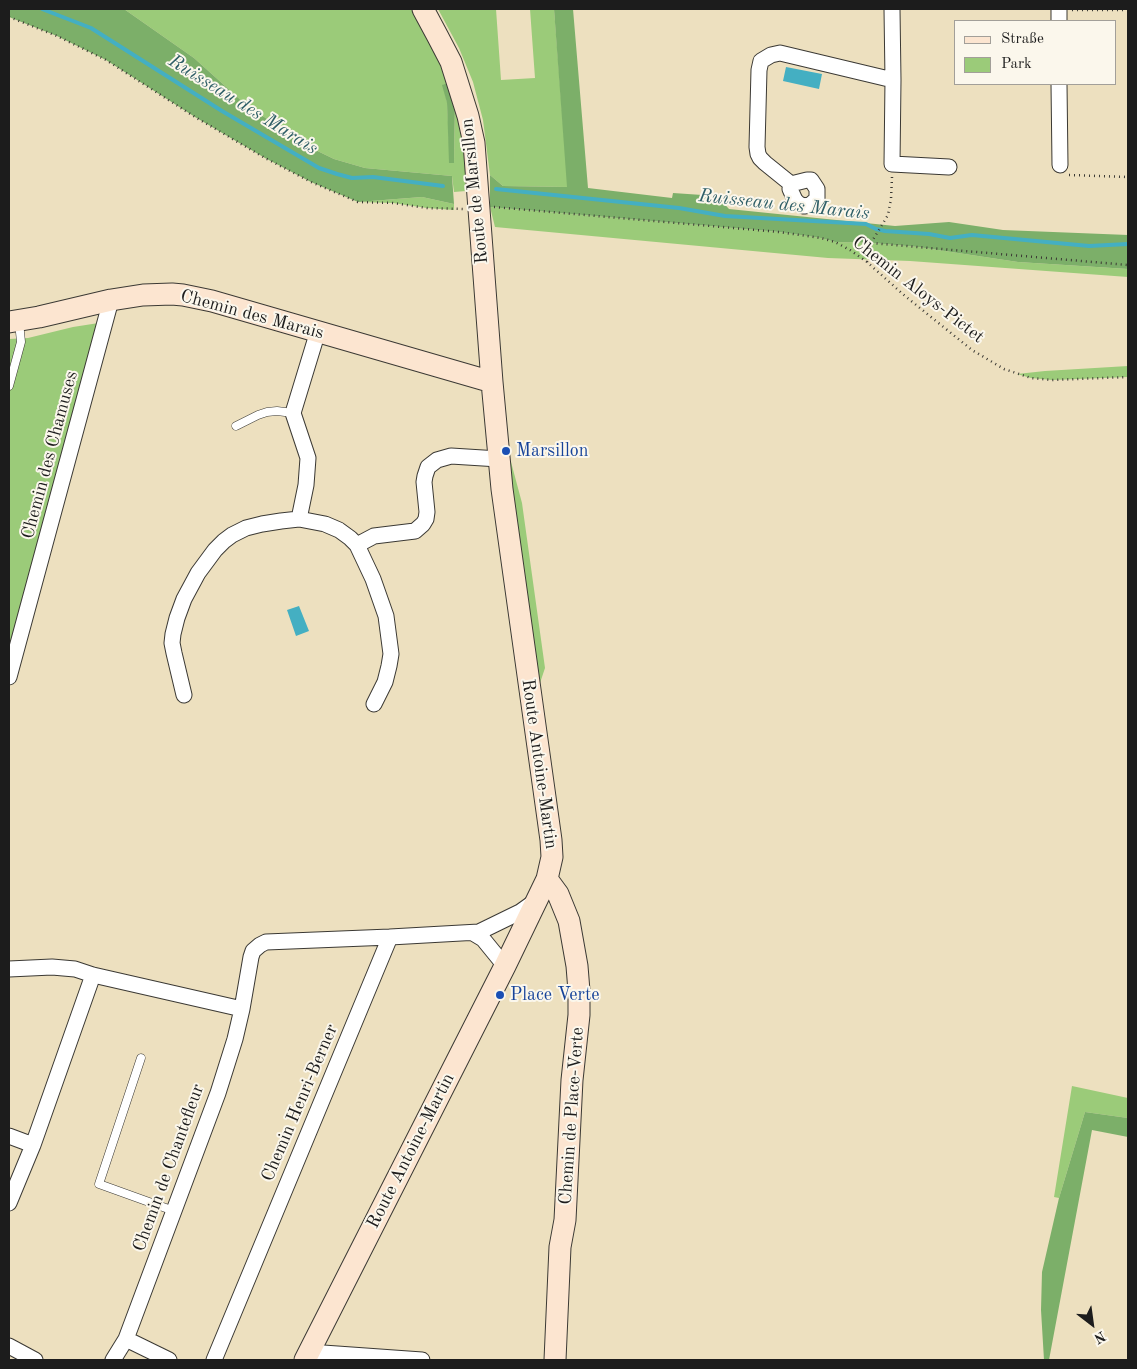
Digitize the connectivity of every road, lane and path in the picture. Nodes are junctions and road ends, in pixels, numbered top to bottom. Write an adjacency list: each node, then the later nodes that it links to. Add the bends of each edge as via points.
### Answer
1 (422, 9): 13 (street, Route de Marsillon, via 451,62 468,116 474,143)
2 (892, 9): 6 (street)
3 (1128, 10): 4 (path)
4 (1059, 13)
5 (9, 17): 13 (path, Chemin Aloys-Pictet, via 106,60 265,158 358,202 454,210)
6 (893, 80): 8 (street); 12 (street, via 780,53 761,62 758,154)
7 (1060, 85): 9 (street)
8 (892, 164): 10 (street); 14 (path, via 888,215)
9 (1060, 165): 11 (path, via 1071,176)
10 (949, 167)
11 (1128, 177)
12 (790, 184)
13 (479, 208): 15 (path, Chemin Aloys-Pictet, via 514,208 779,232 835,242); 21 (street, Route de Marsillon)
14 (872, 243): 15 (path); 16 (path)
15 (867, 262): 20 (path, Chemin Aloys-Pictet, via 972,350 1004,369 1031,378 1052,380)
16 (1128, 264)
17 (111, 300): 18 (street, Chemin des Marais); 19 (street, Chemin des Marais, via 143,294 183,295); 28 (street, Chemin des Chamuses)
18 (14, 321): 22 (lane, via 20,342)
19 (318, 332): 21 (street, Chemin des Marais); 23 (street)
20 (1128, 377)
21 (492, 382): 25 (street, Route Antoine-Martin)
22 (9, 386)
23 (293, 413): 24 (lane, via 267,412); 26 (street, via 308,458)
24 (236, 426)
25 (499, 459): 27 (street, via 451,456 438,460 428,467 425,476 426,519 420,528 374,536); 31 (street, Route Antoine-Martin, via 551,840 552,857)
26 (299, 519): 27 (street, via 339,530); 29 (street, via 254,526 232,535 215,550 198,573 184,599 173,634 172,643)
27 (357, 545): 30 (street, via 386,616 390,640 389,666)
28 (9, 677)
29 (184, 695)
30 (374, 704)
31 (547, 879): 32 (street, Route Antoine-Martin); 52 (street, Chemin de Place-Verte, via 558,894 569,921 580,991 572,1080 566,1220 560,1247)
32 (536, 901): 33 (street, via 485,930); 35 (street, Route Antoine-Martin)
33 (473, 933): 34 (street); 35 (street, via 483,939)
34 (390, 937): 38 (street, Chemin de Chantefleur, via 266,942 253,951); 50 (street, Chemin Henri-Berner)
35 (505, 966): 46 (street, Route Antoine-Martin)
36 (9, 969): 37 (street, via 52,967)
37 (93, 975): 38 (street); 41 (street)
38 (242, 1009): 43 (street, Chemin de Chantefleur, via 218,1093)
39 (141, 1058): 43 (lane, via 99,1184)
40 (9, 1136): 41 (street)
41 (32, 1145): 42 (street)
42 (9, 1203)
43 (174, 1211): 44 (street, Chemin de Chantefleur)
44 (126, 1339): 48 (street, Chemin de Chantefleur); 49 (street)
45 (9, 1346): 47 (street)
46 (307, 1356): 51 (street)
47 (35, 1360)
48 (113, 1360)
49 (170, 1360)
50 (214, 1360)
51 (422, 1360)
52 (555, 1360)

